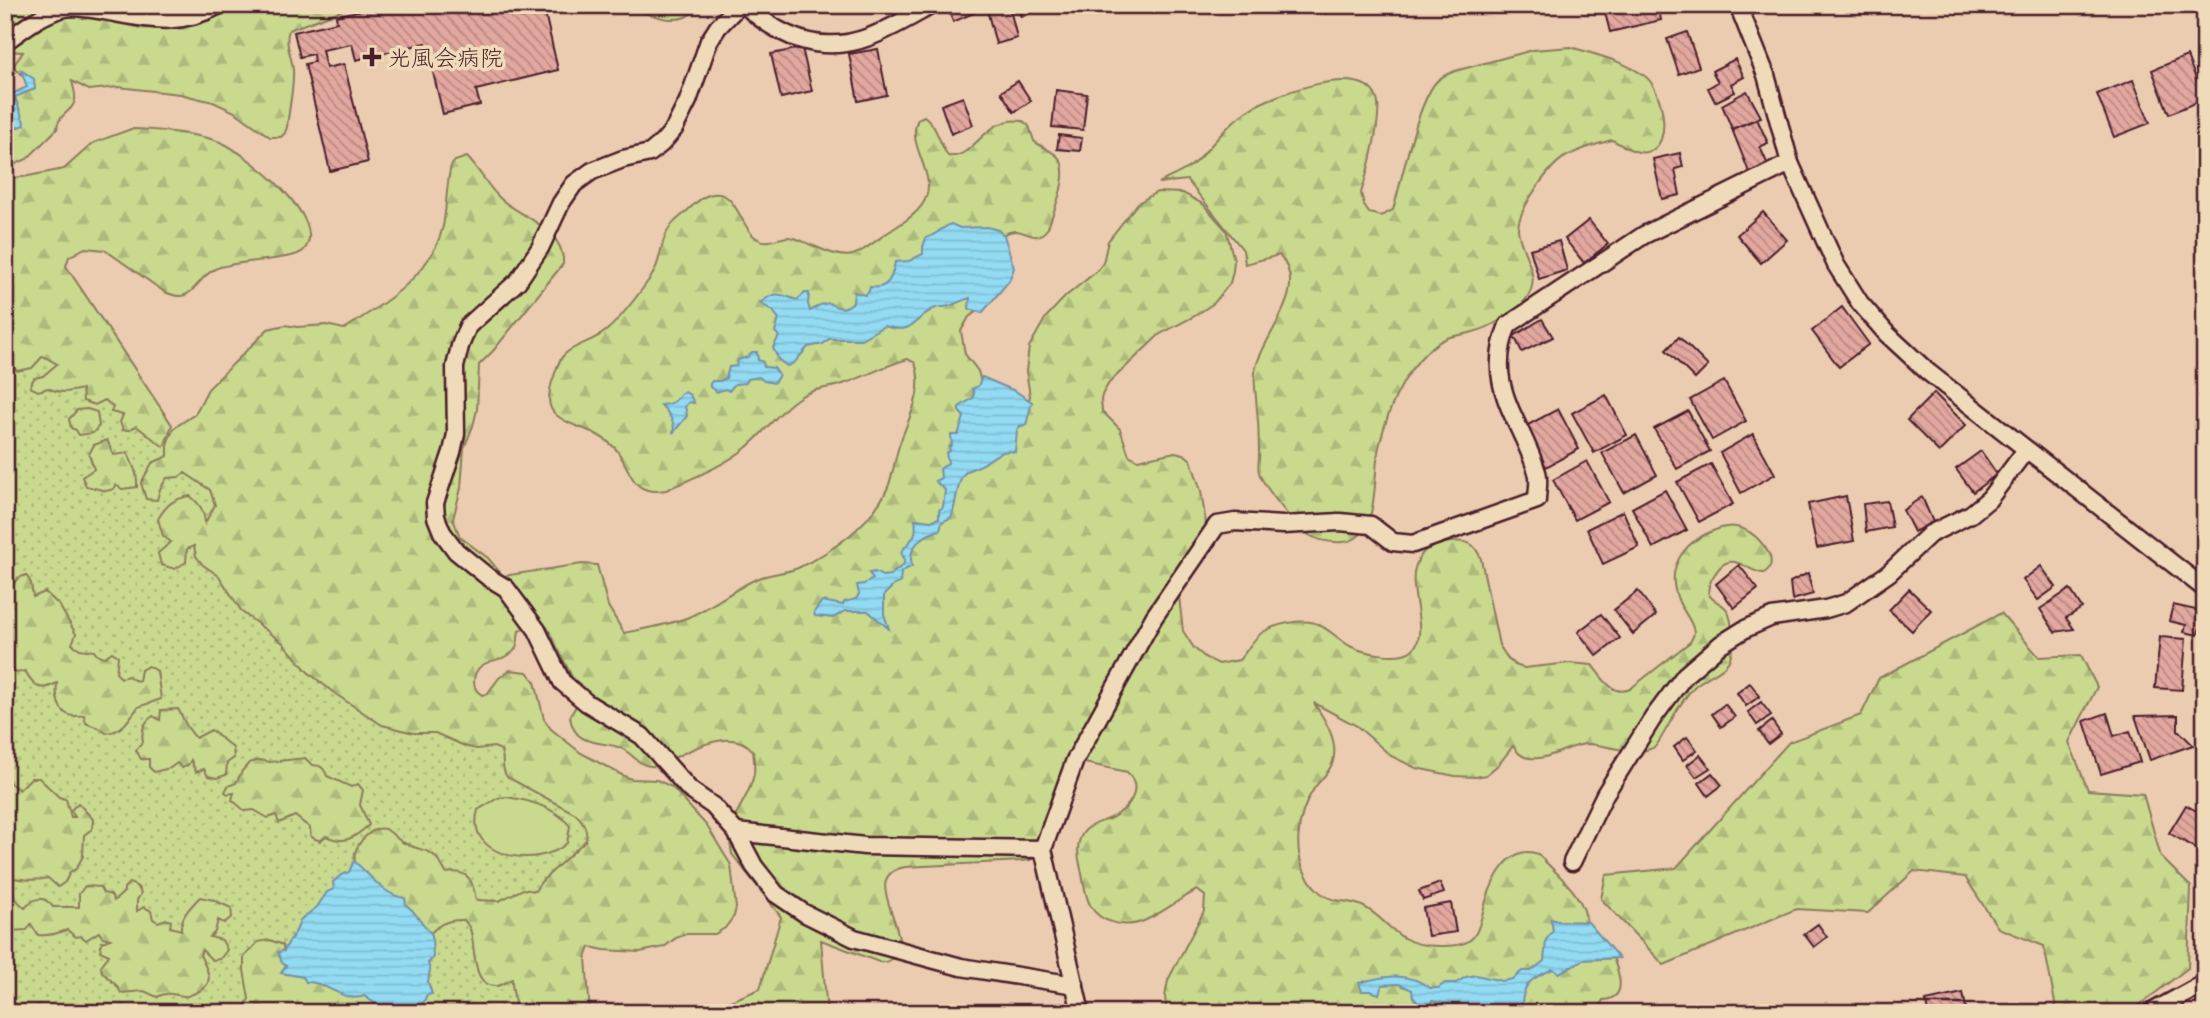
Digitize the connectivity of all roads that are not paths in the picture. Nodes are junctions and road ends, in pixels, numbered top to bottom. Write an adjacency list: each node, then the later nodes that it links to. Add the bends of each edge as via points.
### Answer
1 (220, 5): 6 (street, via 199,16 173,20 63,9)
2 (739, 5): 10 (street, via 709,41 674,129 650,153 592,171 574,184 518,281 468,326 455,366 453,452 435,503 442,532 456,551 506,588 537,630 562,682 642,736 690,790)
3 (745, 5): 4 (street, via 775,28 804,42 835,46 869,38)
4 (932, 5)
5 (1738, 5): 7 (street, via 1766,75)
6 (5, 41)
7 (1790, 163): 8 (street, via 1836,265 1860,303 1928,372); 11 (street, via 1644,235 1508,326 1499,364 1508,406 1538,475 1537,500 1413,544 1393,542 1371,525 1217,525 1154,617 1075,760)
8 (2026, 450): 9 (street); 12 (street, via 1972,514 1930,534 1889,573 1846,603 1772,617 1745,629 1685,675 1605,794)
9 (2205, 589)
10 (737, 832): 11 (street, via 864,846); 14 (street, via 754,866 776,894 854,938 961,967)
11 (1043, 849): 14 (street)
12 (1572, 862)
13 (2205, 982): 16 (street)
14 (1075, 985): 15 (street)
15 (1082, 1013)
16 (2150, 1013)

